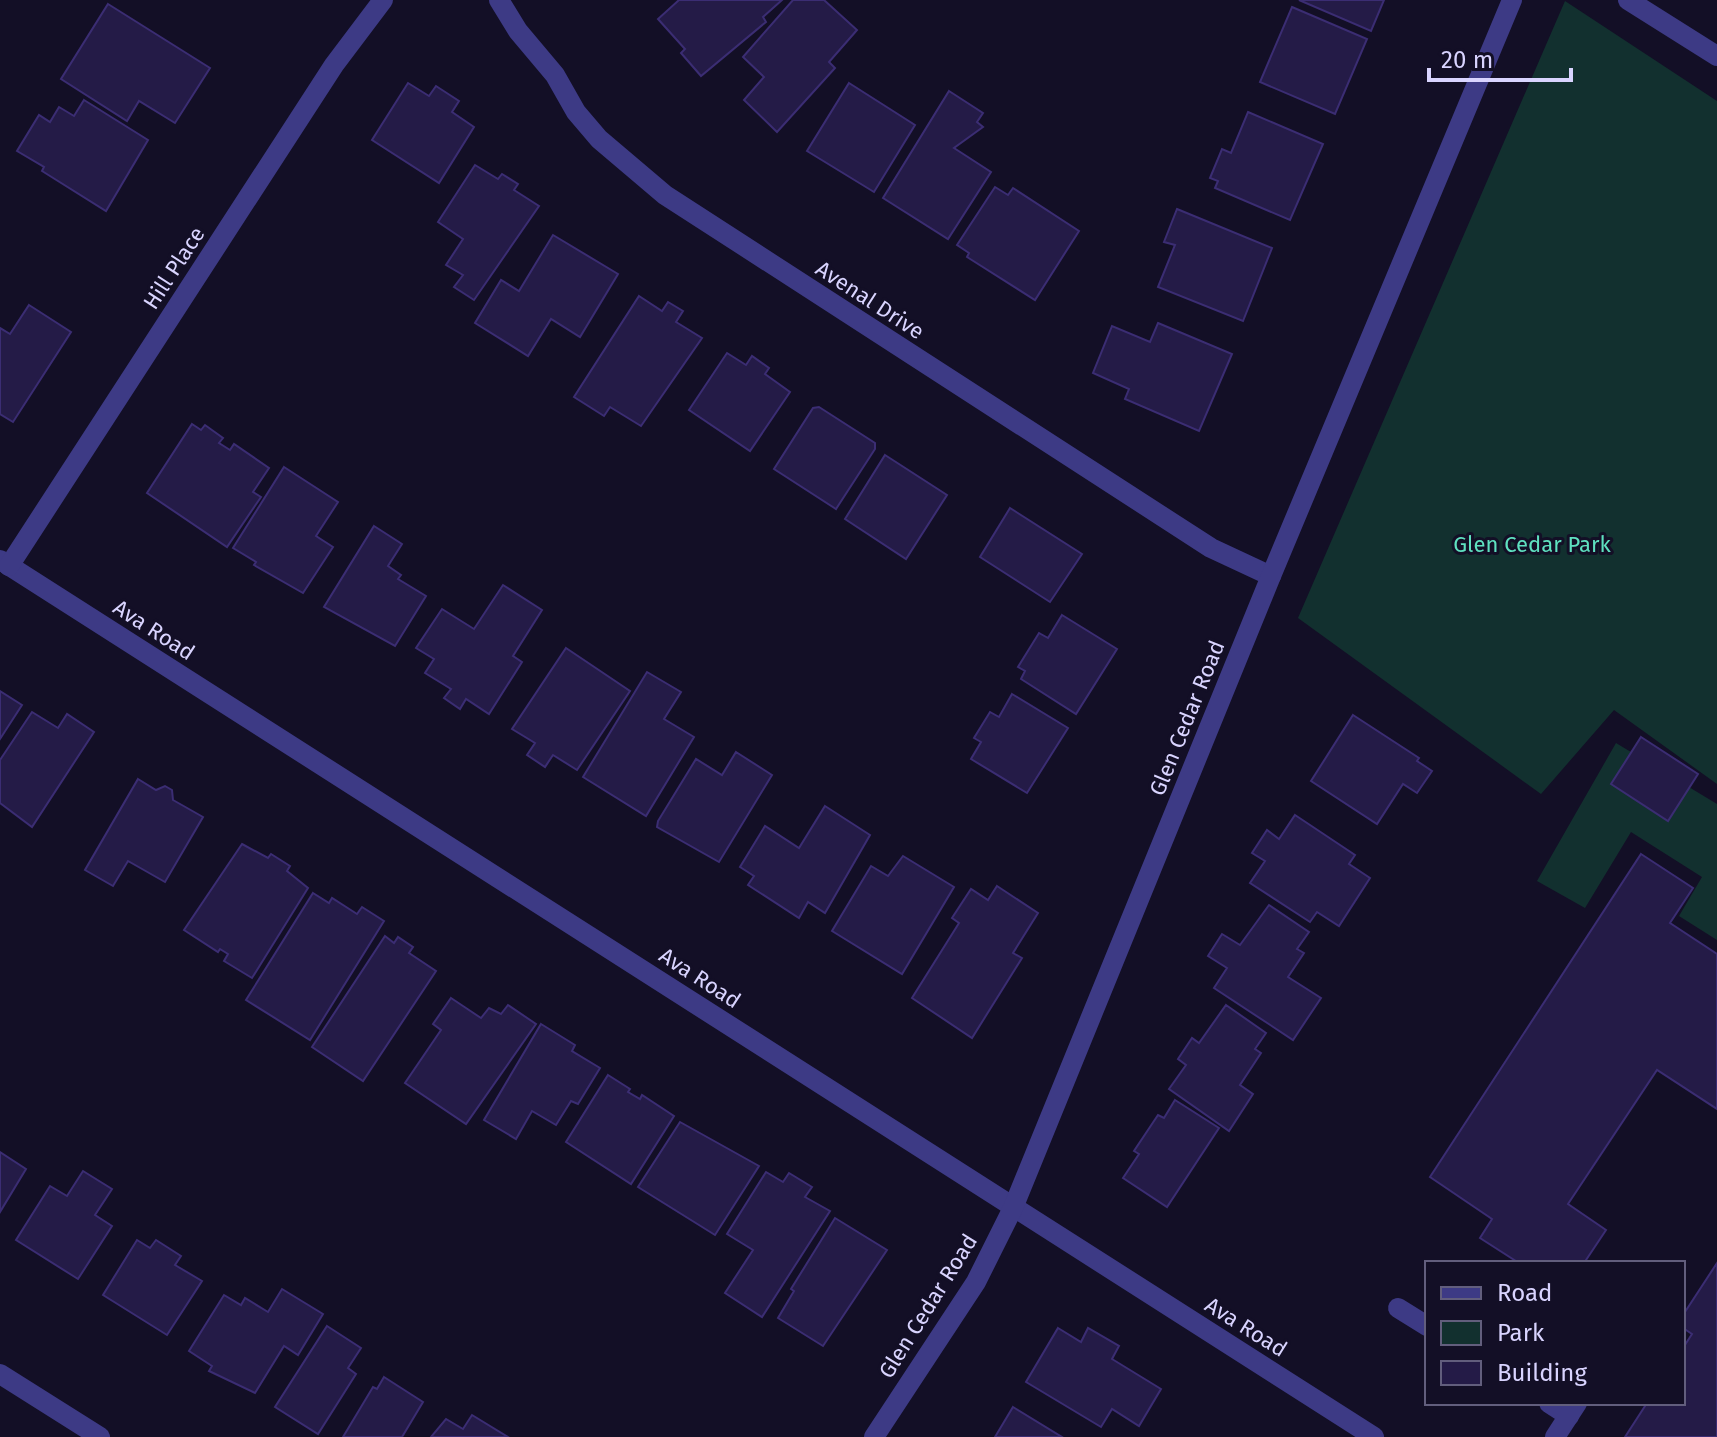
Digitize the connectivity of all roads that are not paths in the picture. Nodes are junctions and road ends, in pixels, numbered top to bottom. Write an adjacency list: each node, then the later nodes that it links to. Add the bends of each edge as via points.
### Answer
1 (383, 0): 6 (street, Hill Place, via 334,65)
2 (499, 0): 7 (street, Avenal Drive, via 576,112 599,139 665,195 1211,548)
3 (1512, 0): 7 (street, Glen Cedar Road)
4 (1628, 0): 5 (street)
5 (1717, 56)
6 (5, 563): 8 (street, Ava Road)
7 (1271, 576): 8 (street, Glen Cedar Road)
8 (1013, 1208): 14 (street, Glen Cedar Road, via 976,1282); 15 (street, Ava Road)
9 (1398, 1308): 10 (street)
10 (1425, 1325)
11 (0, 1374): 13 (street)
12 (1573, 1409): 16 (street)
13 (100, 1437)
14 (874, 1437)
15 (1374, 1437)
16 (1555, 1437)

